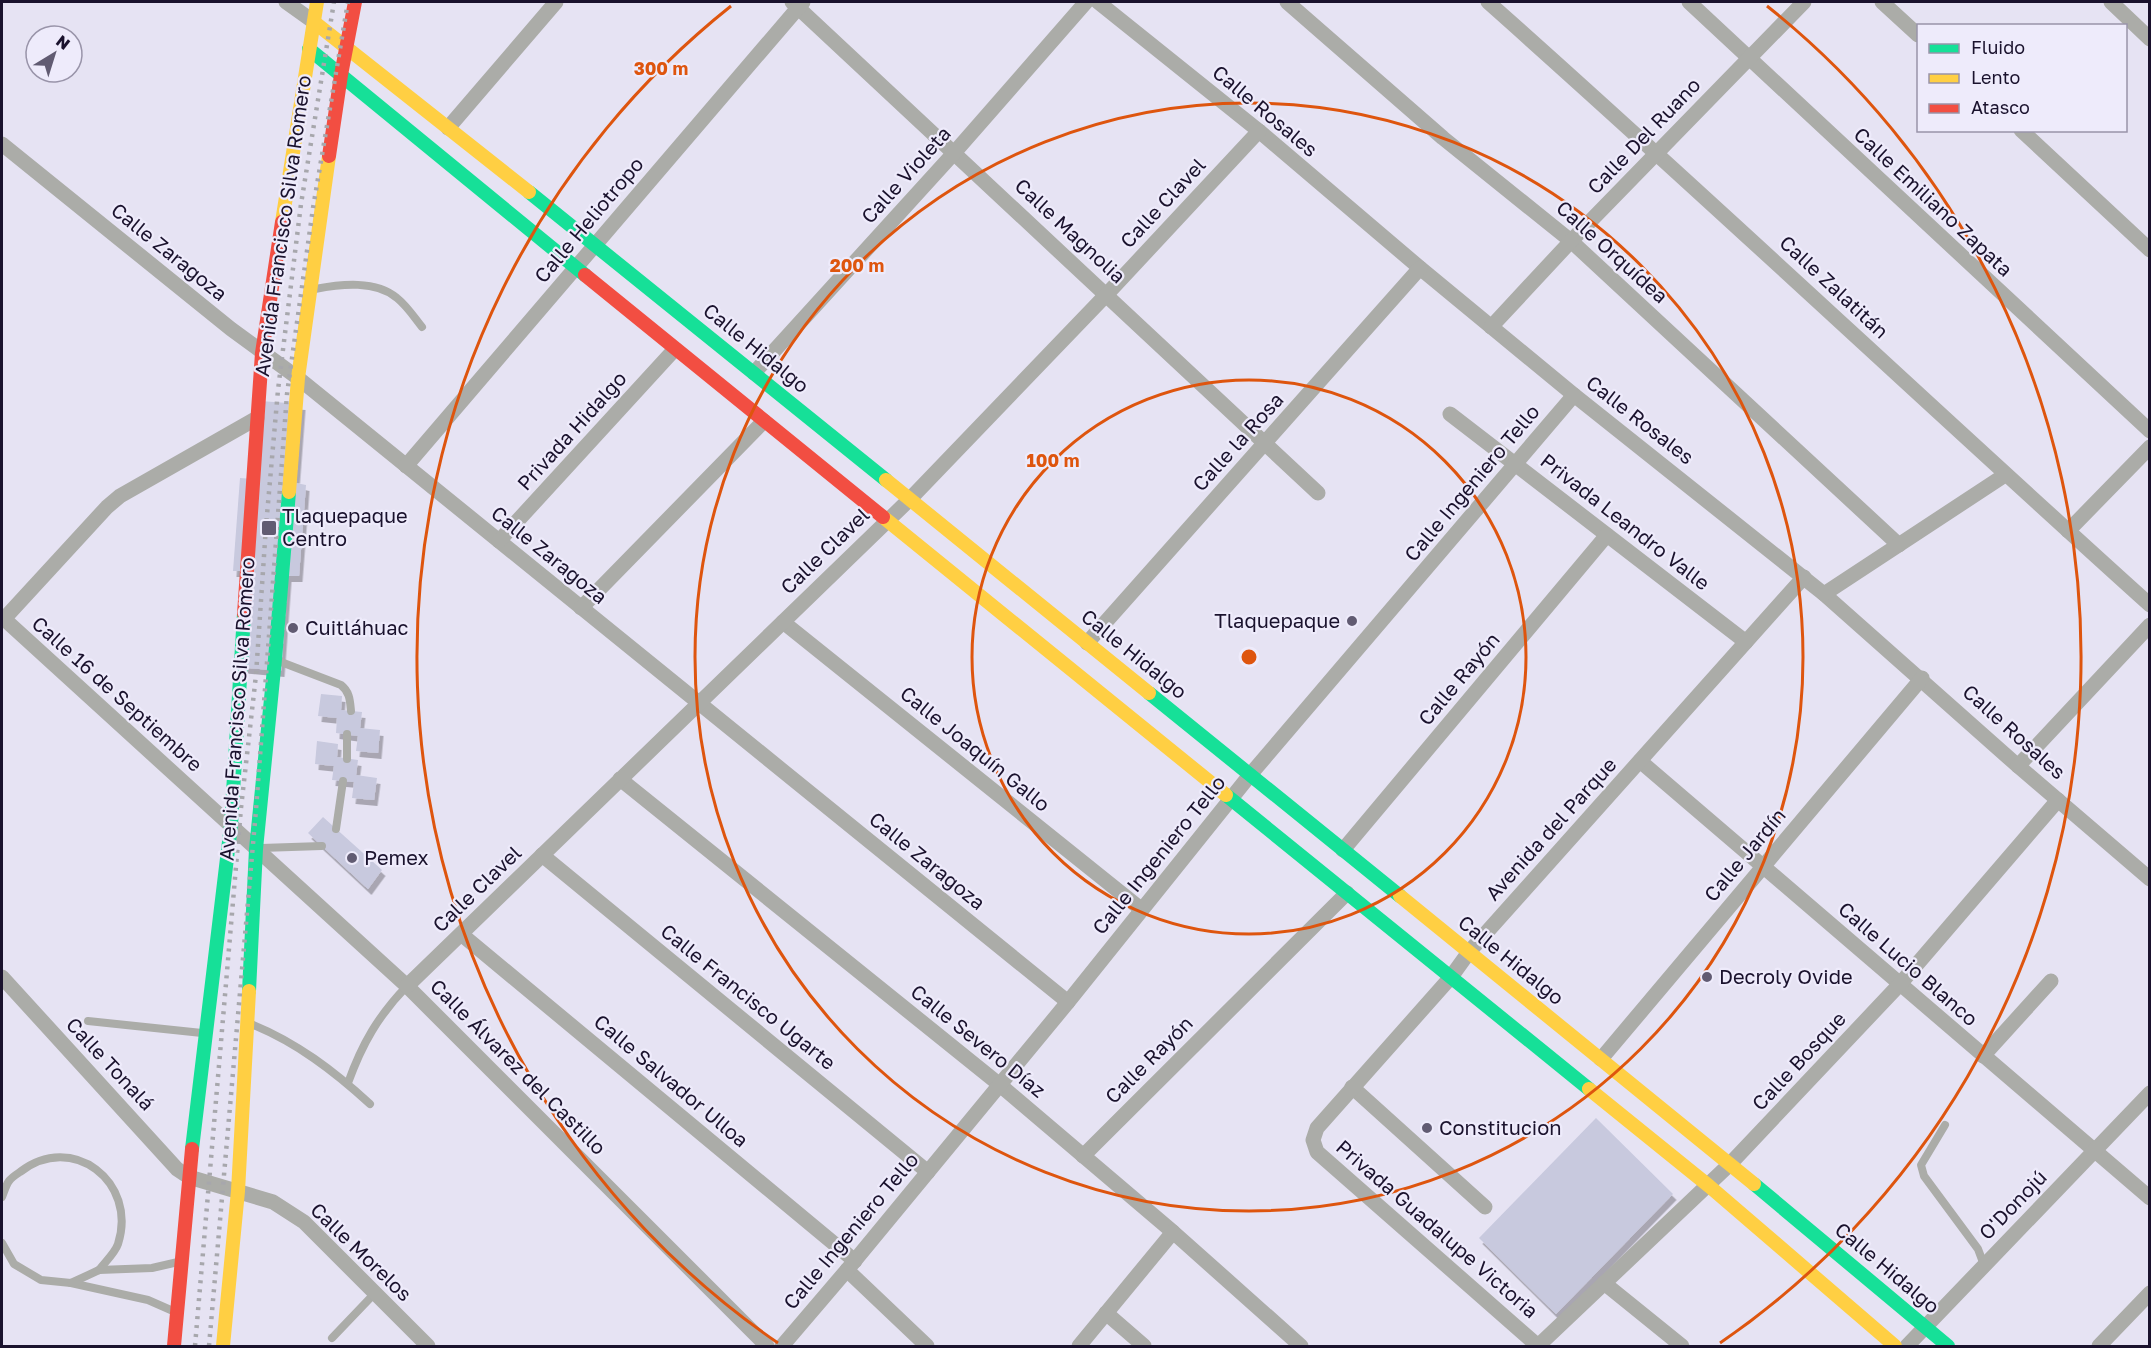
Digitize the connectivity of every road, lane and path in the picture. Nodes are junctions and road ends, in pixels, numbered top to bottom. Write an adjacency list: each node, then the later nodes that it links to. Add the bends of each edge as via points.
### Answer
1 (286, 2): 14 (street, Calle Hidalgo)
2 (317, 2): 14 (street, Avenida Francisco Silva Romero)
3 (355, 2): 17 (street, Avenida Francisco Silva Romero)
4 (556, 2): 21 (street)
5 (1086, 2): 26 (street, Calle Violeta)
6 (1098, 2): 22 (street, Calle Rosales)
7 (1287, 2): 27 (street, Calle Orquídea, via 1443,138)
8 (1488, 2): 25 (street, Calle Zalatitán)
9 (1689, 2): 19 (street, Calle Emiliano Zapata)
10 (1804, 2): 19 (street, Calle Del Ruano)
11 (1882, 2): 15 (street)
12 (2111, 2): 16 (street)
13 (798, 4): 26 (street, Calle Magnolia); 28 (street, Calle Heliotropo)
14 (314, 22): 17 (street, Calle Hidalgo); 18 (street, Avenida Francisco Silva Romero)
15 (1917, 34)
16 (2150, 39)
17 (346, 46): 20 (street, Avenida Francisco Silva Romero); 21 (street, Calle Hidalgo)
18 (309, 50): 20 (street); 37 (street, Avenida Francisco Silva Romero)
19 (1748, 59): 25 (street, Calle Del Ruano); 44 (street, Calle Emiliano Zapata)
20 (341, 75): 30 (street); 32 (street, Avenida Francisco Silva Romero)
21 (448, 128): 28 (street, Calle Hidalgo)
22 (1258, 131): 31 (street, Calle Rosales); 33 (street, Calle Clavel)
23 (2023, 132): 29 (street)
24 (2, 144): 37 (street, Calle Zaragoza)
25 (1657, 152): 27 (street, Calle Del Ruano); 49 (street, Calle Zalatitán)
26 (954, 153): 33 (street, Calle Magnolia); 38 (street, Calle Violeta)
27 (1571, 241): 35 (street, Calle Del Ruano); 56 (street, Calle Orquídea)
28 (595, 246): 30 (street, Calle Heliotropo); 38 (street, Calle Hidalgo)
29 (2150, 250)
30 (576, 268): 36 (street); 48 (street, Calle Heliotropo)
31 (1420, 268): 35 (street, Calle Rosales); 45 (street, Calle la Rosa)
32 (310, 290): 34 (lane, via 375,286 399,299); 39 (street, Avenida Francisco Silva Romero)
33 (1107, 294): 45 (street, Calle Magnolia); 51 (street, Calle Clavel)
34 (422, 327)
35 (1491, 327): 40 (street, Calle Rosales)
36 (675, 349): 43 (street); 55 (street, Privada Hidalgo)
37 (262, 352): 39 (street, Calle Zaragoza); 42 (street, Avenida Francisco Silva Romero)
38 (754, 373): 51 (street, Calle Hidalgo)
39 (298, 378): 48 (street, Calle Zaragoza); 66 (street, Avenida Francisco Silva Romero)
40 (1574, 395): 47 (street, Calle Ingeniero Tello); 57 (street, Calle Rosales)
41 (1450, 414): 47 (street, Privada Leandro Valle)
42 (256, 418): 61 (street, via 120,496); 79 (street, Avenida Francisco Silva Romero)
43 (764, 421): 52 (street); 60 (street)
44 (2150, 431)
45 (1265, 443): 50 (street, Calle Magnolia); 65 (street, Calle la Rosa)
46 (2150, 447): 53 (street)
47 (1516, 464): 54 (street, Privada Leandro Valle); 74 (street, Calle Ingeniero Tello)
48 (406, 466): 55 (street, Calle Zaragoza)
49 (2006, 475): 53 (street, Calle Zalatitán); 56 (street)
50 (1318, 493)
51 (910, 499): 52 (street, Calle Clavel); 65 (street, Calle Hidalgo)
52 (886, 521): 62 (street, Calle Clavel); 77 (street)
53 (2068, 531): 59 (street, Calle Zalatitán)
54 (1607, 535): 64 (street, Privada Leandro Valle); 83 (street, Calle Rayón)
55 (499, 541): 60 (street, Calle Zaragoza)
56 (1899, 545): 58 (street)
57 (1804, 578): 58 (street, Calle Rosales); 64 (street, Avenida del Parque)
58 (1824, 594): 67 (street, Calle Rosales)
59 (2150, 605)
60 (581, 608): 68 (street, Calle Zaragoza)
61 (3, 618): 79 (street, Calle 16 de Septiembre)
62 (783, 622): 68 (street, Calle Clavel); 88 (street, Calle Joaquín Gallo)
63 (2150, 625): 73 (street)
64 (1746, 642): 72 (street, Avenida del Parque)
65 (1087, 643): 74 (street, Calle Hidalgo)
66 (275, 659): 69 (lane, via 341,685 349,695); 82 (street, Avenida Francisco Silva Romero)
67 (1922, 678): 73 (street, Calle Rosales); 85 (street, Calle Jardín)
68 (699, 703): 75 (street, Calle Clavel); 96 (street, Calle Zaragoza)
69 (351, 711)
70 (347, 734): 71 (lane)
71 (348, 759)
72 (1640, 761): 85 (street, Calle Lucio Blanco); 90 (street, Avenida del Parque)
73 (2018, 766): 78 (street, Calle Rosales)
74 (1250, 775): 77 (street, Calle Ingeniero Tello); 83 (street, Calle Hidalgo)
75 (620, 779): 84 (street, Calle Clavel); 103 (street, Calle Severo Díaz)
76 (343, 782): 80 (lane)
77 (1231, 799): 87 (street); 88 (street, Calle Ingeniero Tello)
78 (2058, 800): 86 (street, Calle Rosales); 94 (street, Calle Bosque)
79 (231, 825): 82 (street, Calle Álvarez del Castillo); 99 (street, Avenida Francisco Silva Romero)
80 (336, 829)
81 (321, 846): 82 (lane)
82 (256, 849): 95 (street, Calle Álvarez del Castillo); 98 (street, Avenida Francisco Silva Romero)
83 (1343, 850): 90 (street, Calle Hidalgo)
84 (542, 855): 89 (street, Calle Clavel); 112 (street, Calle Francisco Ugarte)
85 (1763, 866): 94 (street, Calle Lucio Blanco); 101 (street, Calle Jardín)
86 (2150, 879)
87 (1347, 893): 92 (street); 110 (street, Calle Rayón)
88 (1142, 909): 96 (street, Calle Ingeniero Tello)
89 (461, 934): 95 (street, Calle Clavel); 122 (street, Calle Salvador Ulloa)
90 (1469, 952): 92 (street, Avenida del Parque); 101 (street, Calle Hidalgo)
91 (2, 977): 113 (street, Calle Tonalá, via 177,1169)
92 (1451, 977): 104 (street, Avenida del Parque); 114 (street)
93 (2051, 981): 100 (street)
94 (1900, 984): 100 (street, Calle Lucio Blanco); 111 (street, Calle Bosque)
95 (407, 986): 102 (lane, via 371,1030); 137 (street, Calle Álvarez del Castillo)
96 (1068, 1002): 103 (street, Calle Ingeniero Tello)
97 (88, 1021): 99 (lane)
98 (246, 1022): 102 (lane, via 288,1042); 115 (street, Avenida Francisco Silva Romero)
99 (206, 1033): 113 (street, Avenida Francisco Silva Romero)
100 (1983, 1056): 109 (street, Calle Lucio Blanco)
101 (1601, 1059): 111 (street, Calle Hidalgo)
102 (348, 1083): 106 (lane)
103 (1000, 1085): 110 (street, Calle Severo Díaz); 112 (street, Calle Ingeniero Tello)
104 (1352, 1087): 108 (street, Avenida del Parque, via 1317,1128); 118 (street)
105 (2150, 1093): 109 (street, O'Donojú)
106 (370, 1104)
107 (1945, 1125): 123 (lane, via 1921,1165 1923,1176 1978,1249)
108 (1313, 1140): 133 (street, Privada Guadalupe Victoria, via 1317,1152)
109 (2094, 1151): 117 (street, Calle Lucio Blanco); 123 (street, O'Donojú)
110 (1083, 1156): 119 (street, Calle Severo Díaz)
111 (1730, 1164): 114 (street, Calle Bosque); 131 (street, Calle Hidalgo)
112 (928, 1172): 122 (street, Calle Ingeniero Tello)
113 (189, 1177): 115 (street, Calle Morelos); 121 (street, Avenida Francisco Silva Romero)
114 (1709, 1186): 126 (street, Calle Bosque); 144 (street)
115 (238, 1191): 127 (street, Calle Morelos, via 273,1202 304,1222); 135 (street, Avenida Francisco Silva Romero)
116 (2, 1197): 124 (lane, via 9,1180 33,1161 63,1156 92,1165 114,1187 123,1216 118,1246)
117 (2150, 1198)
118 (1485, 1207)
119 (1173, 1232): 130 (street); 142 (street, Calle Severo Díaz)
120 (2, 1244): 125 (lane, via 14,1264 41,1280)
121 (182, 1261): 124 (lane, via 152,1269); 129 (street, Avenida Francisco Silva Romero)
122 (851, 1265): 138 (street, Calle Ingeniero Tello); 139 (street, Calle Salvador Ulloa)
123 (1984, 1265): 131 (street, O'Donojú)
124 (99, 1270): 125 (lane)
125 (71, 1283): 129 (lane, via 148,1300)
126 (1604, 1283): 133 (street, Calle Bosque); 143 (street)
127 (375, 1293): 132 (lane); 136 (street, Calle Morelos)
128 (2150, 1293): 147 (street)
129 (177, 1312): 134 (street, Avenida Francisco Silva Romero)
130 (1106, 1313): 140 (street); 141 (street)
131 (1925, 1327): 145 (street, O'Donojú); 146 (street, Calle Hidalgo)
132 (332, 1338)
133 (1538, 1346)
134 (174, 1347)
135 (223, 1347)
136 (428, 1347)
137 (767, 1347)
138 (782, 1347)
139 (927, 1347)
140 (1079, 1347)
141 (1144, 1347)
142 (1301, 1347)
143 (1682, 1347)
144 (1895, 1347)
145 (1907, 1347)
146 (1948, 1347)
147 (2099, 1347)

